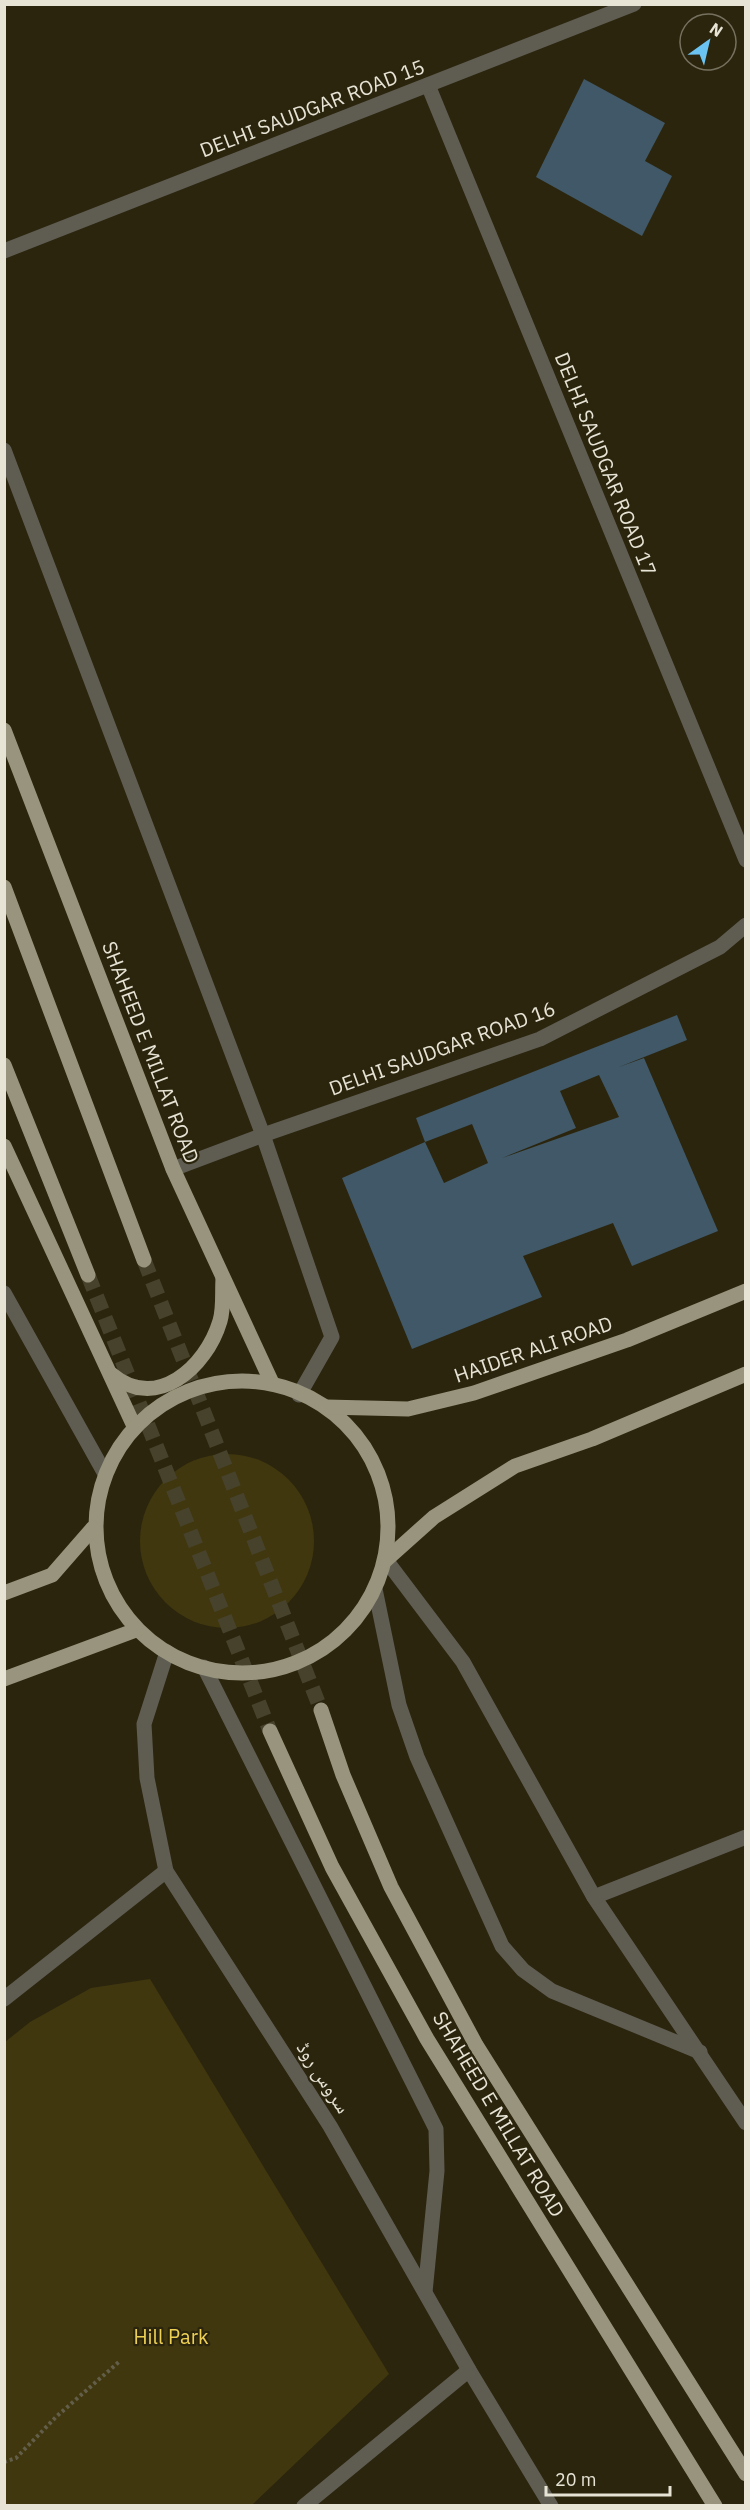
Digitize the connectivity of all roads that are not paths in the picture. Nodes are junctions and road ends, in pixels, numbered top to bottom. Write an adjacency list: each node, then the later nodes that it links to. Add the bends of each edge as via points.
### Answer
1 (634, 4): 2 (street, DELHI SAUDGAR ROAD 15)
2 (428, 85): 3 (street, DELHI SAUDGAR ROAD 15); 6 (street, DELHI SAUDGAR ROAD 17)
3 (4, 251)
4 (4, 450): 10 (street)
5 (4, 730): 12 (main road, SHAHEED E MILLAT ROAD)
6 (746, 860)
7 (4, 887): 13 (main road)
8 (746, 926): 10 (street, DELHI SAUDGAR ROAD 16, via 720,947 540,1039)
9 (4, 1065): 14 (main road)
10 (263, 1135): 12 (street, DELHI SAUDGAR ROAD 16); 21 (street, via 332,1337)
11 (4, 1146): 18 (main road)
12 (173, 1169): 15 (main road, SHAHEED E MILLAT ROAD)
13 (144, 1260)
14 (88, 1275)
15 (223, 1276): 18 (main road, via 221,1318 198,1364 173,1383 146,1389 121,1383); 20 (main road, SHAHEED E MILLAT ROAD)
16 (746, 1291): 22 (main road, HAIDER ALI ROAD, via 627,1340 474,1393 408,1409)
17 (4, 1293): 24 (street)
18 (109, 1373): 23 (main road)
19 (746, 1374): 26 (main road, via 592,1439 515,1466 434,1517)
20 (272, 1383): 21 (main road); 23 (main road, via 223,1381 175,1395)
21 (299, 1395): 22 (main road)
22 (326, 1407): 26 (main road, via 358,1437 379,1474 388,1516)
23 (134, 1426): 24 (main road)
24 (104, 1472): 25 (main road)
25 (93, 1528): 28 (main road, via 52,1575); 29 (main road, via 105,1583)
26 (386, 1560): 27 (main road); 37 (street, via 463,1662)
27 (375, 1589): 31 (main road, via 354,1624 314,1656 266,1673); 39 (street, via 399,1705 417,1757 502,1946 523,1970 552,1990)
28 (4, 1593)
29 (135, 1630): 30 (main road); 32 (main road)
30 (167, 1652): 31 (main road); 36 (street, سروس روڈ, via 144,1724 147,1778)
31 (204, 1667): 41 (street, via 436,2129 437,2171)
32 (4, 1679)
33 (321, 1710): 43 (main road, SHAHEED E MILLAT ROAD, via 343,1775 391,1887 476,2044)
34 (270, 1731): 46 (main road, SHAHEED E MILLAT ROAD, via 332,1867 427,2039)
35 (746, 1838): 37 (street)
36 (166, 1871): 38 (street); 41 (street, سروس روڈ, via 330,2126)
37 (594, 1897): 39 (street)
38 (4, 1999)
39 (700, 2052): 40 (street)
40 (746, 2123)
41 (425, 2292): 42 (street, سروس روڈ)
42 (470, 2370): 44 (street); 45 (street, سروس روڈ)
43 (746, 2474)
44 (304, 2505)
45 (551, 2505)
46 (715, 2505)

